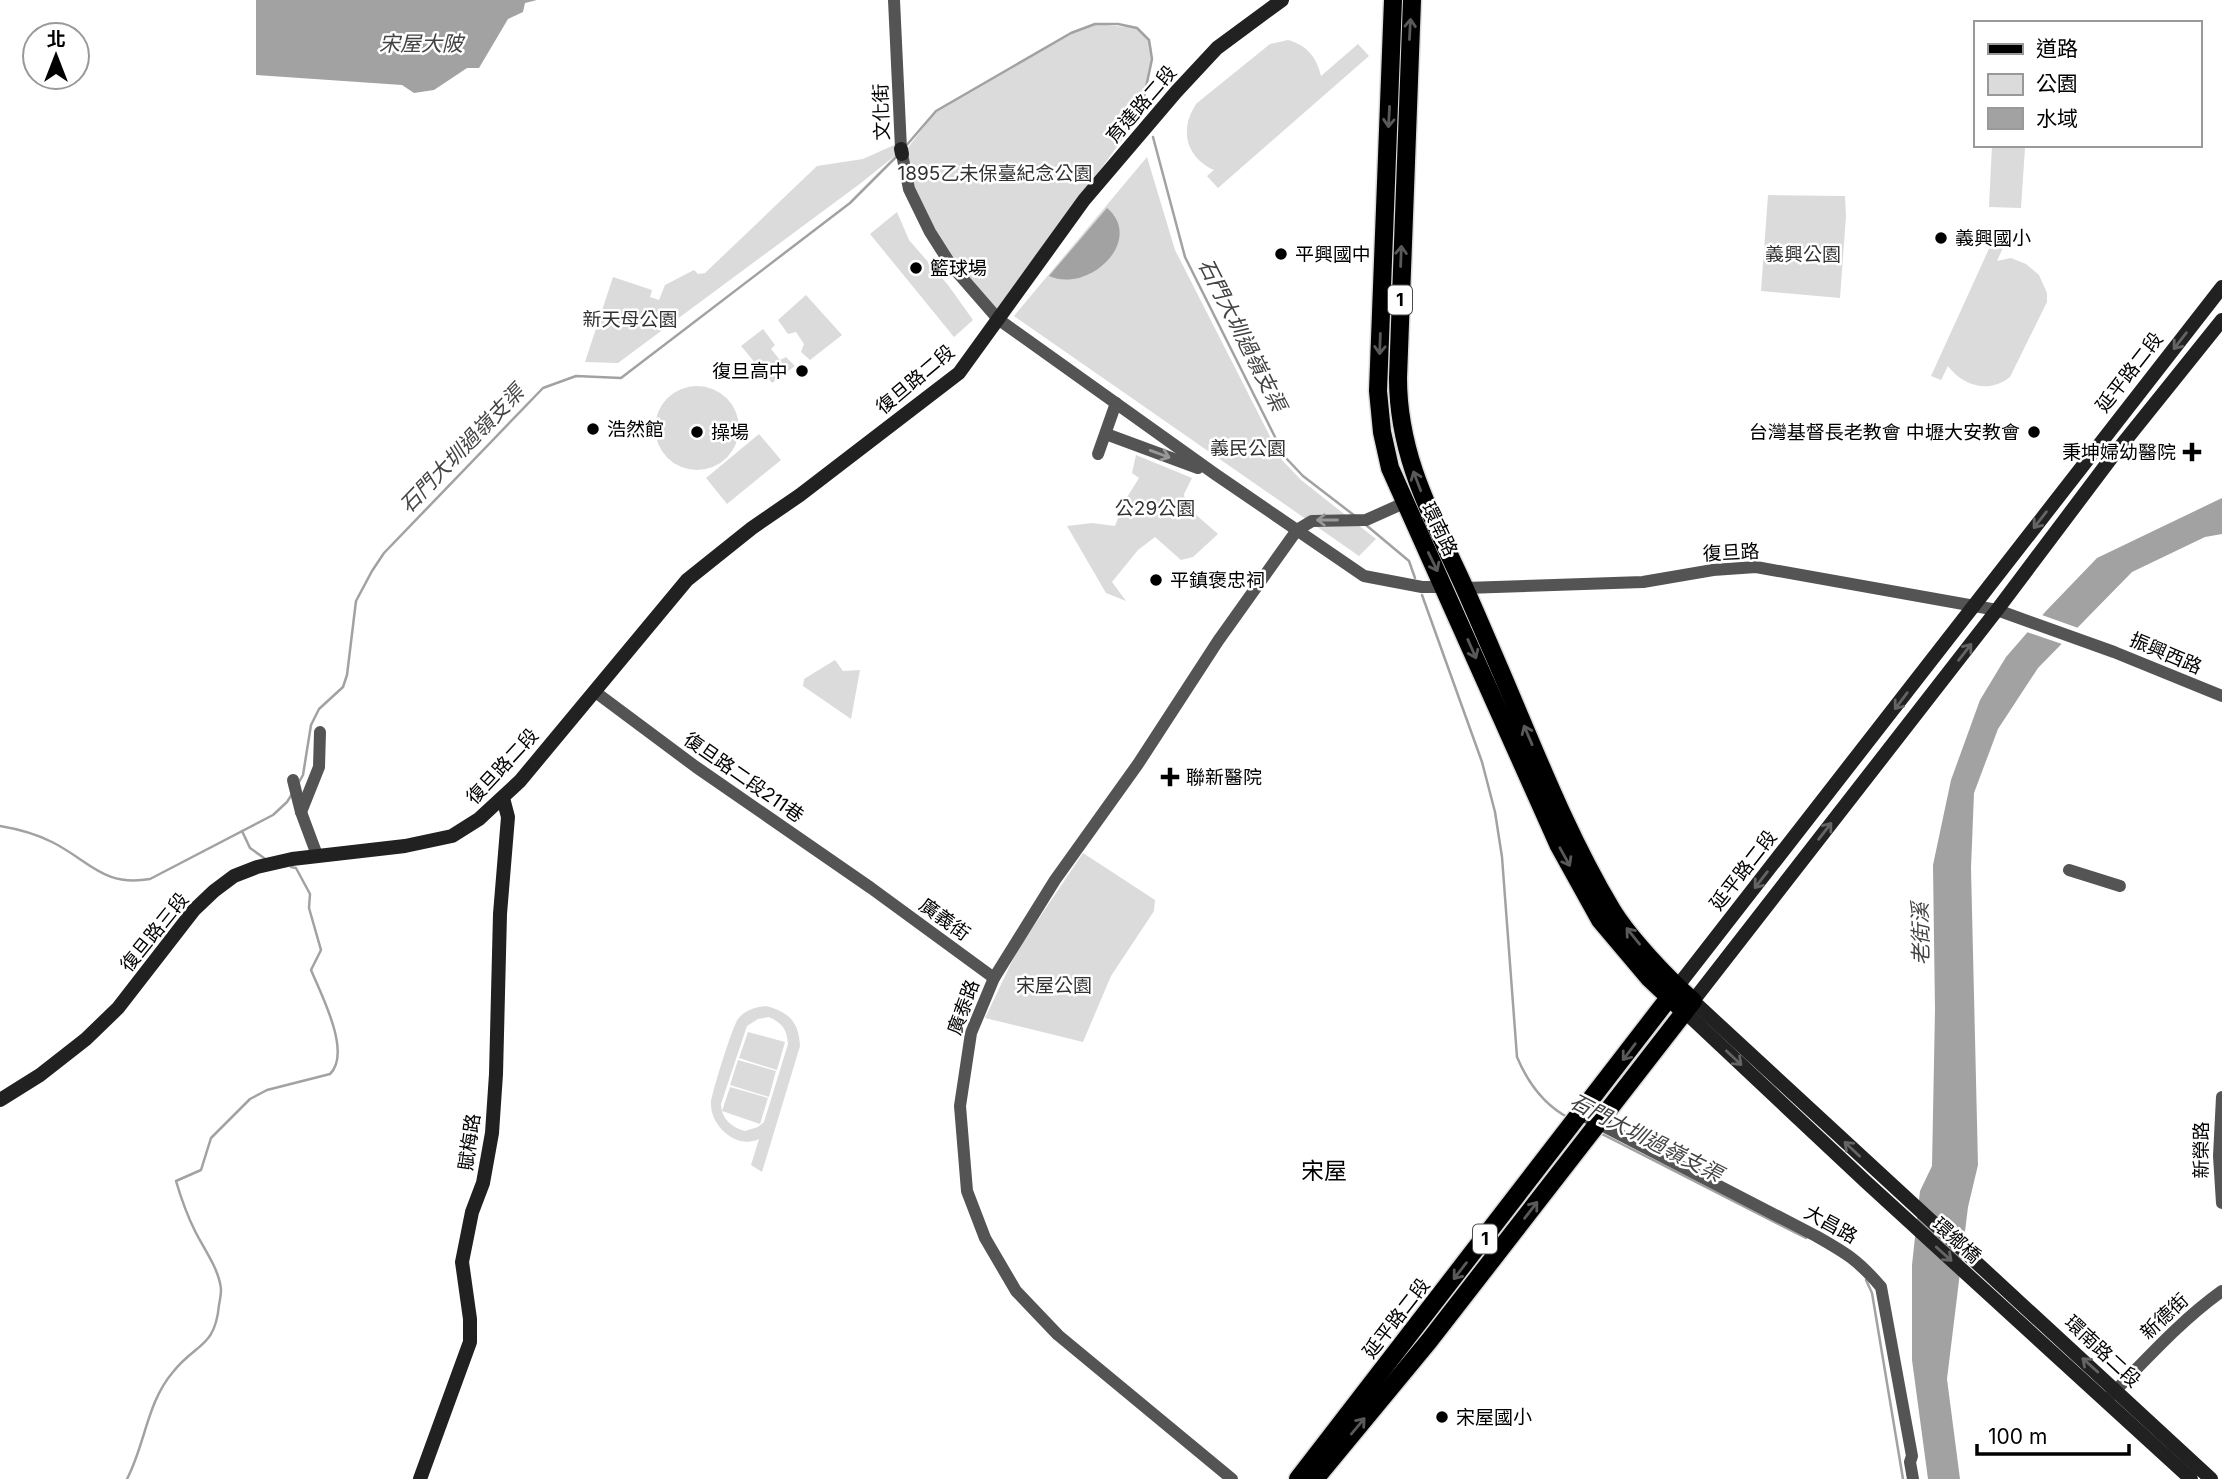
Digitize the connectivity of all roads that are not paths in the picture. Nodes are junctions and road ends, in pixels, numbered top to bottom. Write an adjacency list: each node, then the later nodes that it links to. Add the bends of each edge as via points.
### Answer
1 (894, 0): 8 (street, 文化街, via 902,151 909,189 951,265)
2 (1282, 0): 8 (main road, 育達路二段, via 1217,48 1177,92 1084,200)
3 (1394, 0): 5 (main road, 環南路 / 1, one-way to 5)
4 (1412, 0): 6 (main road, 環南路 / 1, one-way to 4)
5 (1384, 230): 6 (main road); 14 (main road, 環南路 / 1, one-way to 14, via 1378,391 1390,468)
6 (1402, 230): 17 (main road, 環南路 / 1, one-way to 6, via 1425,503 1402,435 1398,408)
7 (2222, 287): 18 (main road, 延平路二段, one-way to 18)
8 (998, 319): 10 (street); 20 (main road, 復旦路二段, via 959,373 687,580)
9 (2222, 320): 19 (main road, 延平路二段)
10 (1116, 403): 11 (street); 13 (street)
11 (1105, 434): 12 (street); 13 (street, one-way to 13)
12 (1098, 454)
13 (1215, 474): 15 (street)
14 (1404, 503): 15 (street, one-way to 15, via 1366,520 1312,521); 16 (main road, 環南路 / 1, one-way to 16)
15 (1297, 530): 16 (street, via 1364,576); 31 (street, 廣泰路, via 1055,880)
16 (1445, 587): 17 (main road); 32 (main road, 環南路 / 1, one-way to 32, via 1559,846 1600,920 1649,978)
17 (1465, 588): 18 (street, 復旦路, via 1643,582 1756,567); 32 (main road, 環南路 / 1, one-way to 17, via 1614,913 1574,840)
18 (1975, 604): 19 (street, 復旦路); 32 (main road, 延平路二段, one-way to 32)
19 (1997, 610): 21 (street, 振興西路); 33 (main road, 延平路二段, one-way to 19)
20 (594, 691): 24 (main road, 復旦路二段); 30 (street, 復旦路二段211巷)
21 (2222, 696)
22 (320, 732): 25 (street, via 319,767)
23 (294, 786): 25 (street)
24 (503, 798): 26 (main road, 復旦路二段); 45 (main road, 賦梅路, via 508,817 492,1133 462,1262 470,1342)
25 (301, 811): 27 (street)
26 (452, 836): 27 (main road, 復旦路三段)
27 (317, 855): 35 (main road, 復旦路三段, via 257,867 214,891 118,1008 40,1075)
28 (2069, 870): 29 (street)
29 (2120, 886)
30 (874, 890): 31 (street, 廣義街)
31 (994, 978): 46 (street, 廣泰路, via 971,1033 960,1106 967,1191 985,1238 1016,1291 1058,1335)
32 (1674, 993): 33 (main road, 環南路 / 1); 36 (main road, 延平路二段 / 1, one-way to 36)
33 (1689, 1006): 37 (main road, 延平路二段 / 1); 39 (main road, 環鄉橋, one-way to 33); 41 (main road, 環鄉橋, one-way to 41)
34 (2222, 1097): 38 (street, 新榮路)
35 (0, 1100)
36 (1582, 1115): 37 (street, 大昌路); 47 (main road, 延平路二段 / 1, one-way to 47)
37 (1598, 1125): 44 (street, 大昌路, via 1816,1236 1866,1269 1881,1287); 48 (main road, 延平路二段 / 1, one-way to 37)
38 (2222, 1203)
39 (1998, 1282): 42 (main road, 環南路二段, one-way to 39)
40 (2222, 1291): 42 (street, 新德街, via 2164,1340)
41 (1992, 1298): 43 (main road, 環南路二段)
42 (2116, 1390): 43 (street, 新德街); 52 (main road, 環南路二段)
43 (2105, 1401): 51 (main road, 環南路二段)
44 (1912, 1456): 49 (street, 大昌路); 50 (street)
45 (420, 1479)
46 (1231, 1479)
47 (1298, 1479)
48 (1315, 1479)
49 (1913, 1479)
50 (1918, 1479)
51 (2191, 1479)
52 (2211, 1479)

